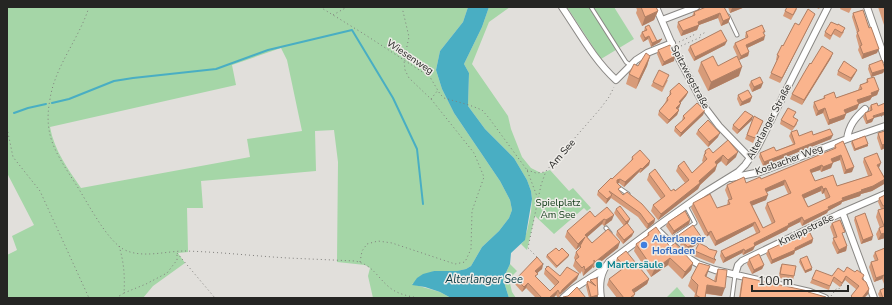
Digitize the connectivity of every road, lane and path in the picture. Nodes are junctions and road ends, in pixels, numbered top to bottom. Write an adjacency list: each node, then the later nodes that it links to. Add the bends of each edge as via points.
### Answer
1 (88, 7): 44 (path, via 54,84 48,123 58,157 104,230)
2 (320, 7): 12 (path, Wiesenweg)
3 (348, 7): 12 (path)
4 (402, 7): 19 (path, via 409,36)
5 (562, 7): 21 (street, via 592,52)
6 (591, 7): 20 (lane)
7 (656, 7): 13 (street, Spitzwegstraße)
8 (696, 7): 13 (street)
9 (828, 7): 30 (street, Alterlanger Straße)
10 (867, 7): 18 (street)
11 (727, 14): 16 (lane)
12 (332, 15): 19 (path, Wiesenweg)
13 (662, 20): 17 (street, Spitzwegstraße)
14 (692, 32): 17 (path, via 694,36)
15 (706, 32): 17 (path, via 700,35 701,38)
16 (737, 35)
17 (673, 46): 20 (street, via 647,53); 30 (street, Spitzwegstraße, via 706,109)
18 (885, 59)
19 (404, 60): 22 (path, Wiesenweg, via 430,77); 23 (path, via 409,78)
20 (630, 65): 21 (street)
21 (616, 80): 32 (path, Am See, via 609,97 600,109)
22 (438, 90): 23 (path); 31 (path, Wiesenweg, via 444,98 482,110)
23 (431, 99): 46 (path, via 474,153 484,177 472,211 471,249 465,262 455,264 392,243 378,241 367,244 362,251)
24 (865, 109): 29 (street, via 851,124)
25 (881, 116): 26 (path)
26 (885, 117)
27 (885, 126): 29 (street, Kosbacher Weg)
28 (7, 128): 52 (path, via 13,157 40,191)
29 (847, 139): 33 (street, Kosbacher Weg, via 760,172)
30 (750, 158): 33 (street, Alterlanger Straße)
31 (527, 170): 32 (path, via 536,174); 37 (path, Wiesenweg)
32 (546, 171): 37 (path, Am See)
33 (730, 178): 38 (street, Alterlanger Straße)
34 (618, 186): 36 (lane)
35 (885, 194): 39 (street, Kneippstraße)
36 (634, 198)
37 (538, 199): 48 (path, Am See, via 528,248)
38 (686, 206): 40 (street, Alterlanger Straße); 43 (lane, via 695,223)
39 (843, 214): 49 (street, Kneippstraße, via 742,261); 61 (street)
40 (656, 224): 43 (street); 47 (street, Alterlanger Straße, via 622,248)
41 (606, 228): 42 (lane)
42 (611, 234)
43 (669, 241): 49 (street, via 682,254 698,264)
44 (119, 246): 45 (path, via 138,253); 51 (path, via 124,265)
45 (177, 252): 46 (path); 51 (path, via 178,260 167,273); 54 (path)
46 (360, 262): 55 (path, via 371,268 393,290)
47 (604, 268): 56 (street, Alterlanger Straße); 57 (street, via 600,282)
48 (548, 269)
49 (735, 275): 58 (lane); 59 (street, via 810,292)
50 (843, 283): 60 (path)
51 (124, 293): 53 (path)
52 (89, 298)
53 (116, 298)
54 (215, 298)
55 (418, 298)
56 (563, 298)
57 (601, 298)
58 (732, 298)
59 (825, 298)
60 (830, 298)
61 (874, 298)

